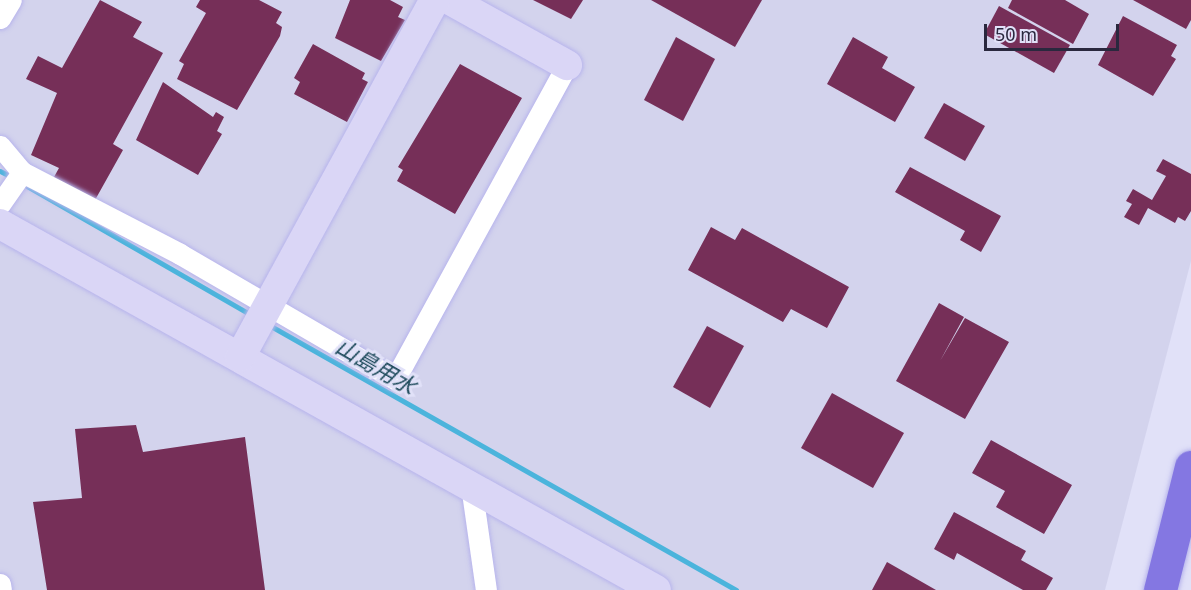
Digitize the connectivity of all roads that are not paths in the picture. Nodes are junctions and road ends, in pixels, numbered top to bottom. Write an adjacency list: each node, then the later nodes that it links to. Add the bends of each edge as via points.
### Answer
1 (11, 0): 4 (street)
2 (435, 0): 9 (street)
3 (450, 0): 5 (street)
4 (0, 18)
5 (567, 65): 9 (street, via 395,379)
6 (0, 147): 7 (street)
7 (21, 174): 8 (street); 9 (street)
8 (2, 208): 10 (street)
9 (269, 304): 10 (street)
10 (240, 357): 12 (street)
11 (1191, 467): 17 (highway)
12 (471, 485): 15 (street); 16 (street)
13 (0, 584): 14 (street)
14 (1, 590)
15 (486, 590)
16 (656, 590)
17 (1160, 590)

